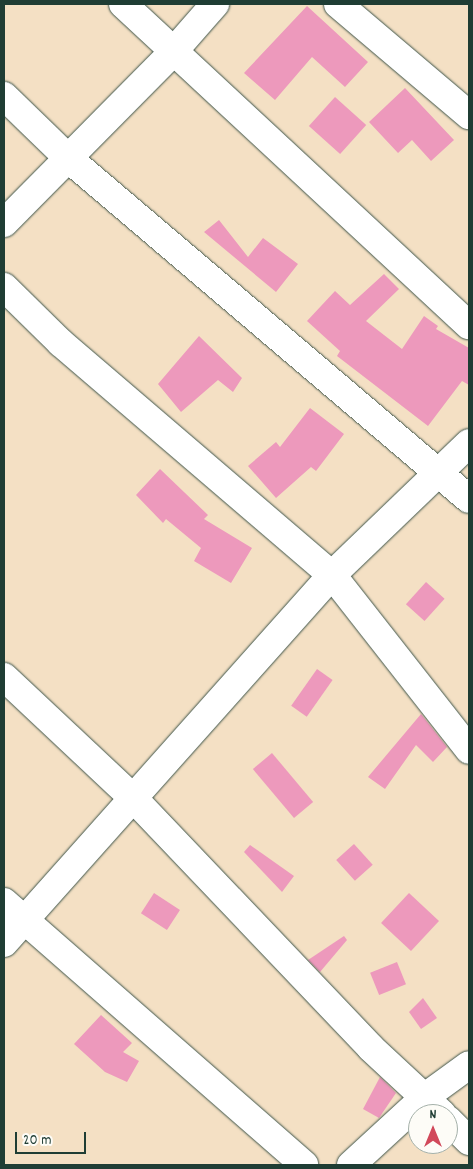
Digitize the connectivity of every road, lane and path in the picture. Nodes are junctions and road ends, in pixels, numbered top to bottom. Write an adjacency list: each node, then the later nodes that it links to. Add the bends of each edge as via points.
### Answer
1 (123, 4): 4 (street)
2 (215, 4): 4 (street)
3 (338, 4): 6 (street)
4 (173, 52): 7 (street); 10 (street)
5 (4, 96): 7 (street)
6 (469, 115)
7 (68, 158): 8 (street); 12 (street)
8 (4, 223)
9 (4, 287): 14 (street, via 61,343)
10 (469, 326)
11 (469, 443): 12 (street)
12 (443, 472): 13 (street); 14 (street)
13 (469, 498)
14 (332, 575): 16 (street); 17 (street)
15 (4, 677): 17 (street)
16 (469, 750)
17 (135, 800): 19 (street); 22 (street, via 371,1048)
18 (4, 902): 19 (street)
19 (26, 922): 20 (street); 27 (street)
20 (4, 943)
21 (469, 1065): 23 (street)
22 (432, 1104)
23 (436, 1104)
24 (408, 1124): 28 (street)
25 (458, 1130): 26 (street)
26 (469, 1141)
27 (304, 1165)
28 (351, 1165)

